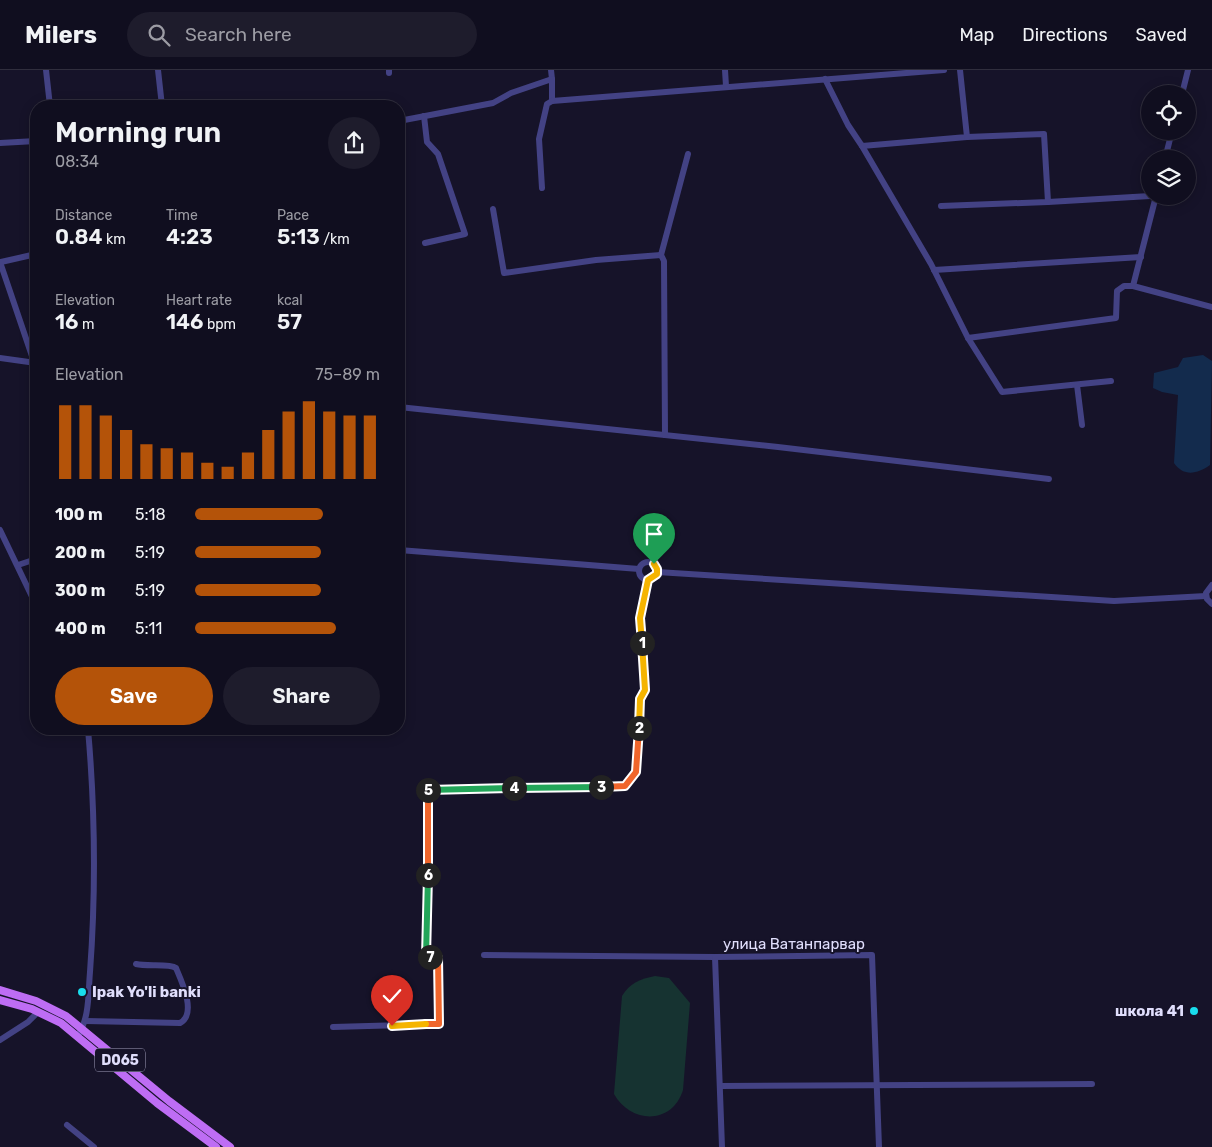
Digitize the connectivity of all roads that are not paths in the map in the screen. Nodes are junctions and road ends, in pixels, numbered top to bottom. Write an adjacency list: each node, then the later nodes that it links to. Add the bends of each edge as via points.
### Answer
1 (46, 70): 12 (street)
2 (158, 70): 13 (street)
3 (551, 70): 8 (street)
4 (725, 70): 11 (street)
5 (944, 70): 9 (street)
6 (960, 70): 17 (street)
7 (1188, 70): 10 (street)
8 (552, 79): 14 (street); 15 (street, via 492,103)
9 (825, 80): 11 (street); 20 (street)
10 (1184, 85)
11 (726, 86): 14 (street)
12 (49, 100)
13 (161, 100)
14 (552, 100): 22 (street, via 547,104 539,139)
15 (424, 116): 16 (street); 28 (street, via 427,142 438,154 465,234)
16 (405, 120)
17 (967, 137): 20 (street); 24 (street, via 1044,134)
18 (30, 141): 19 (street)
19 (0, 143)
20 (862, 146): 33 (street)
21 (688, 154): 30 (street)
22 (542, 188)
23 (1141, 197): 24 (street)
24 (1048, 202): 26 (street)
25 (1154, 205): 31 (street)
26 (941, 206)
27 (493, 209): 30 (street, via 504,273)
28 (425, 243)
29 (30, 255): 32 (street)
30 (661, 255): 44 (street, via 664,261)
31 (1140, 257): 33 (street); 34 (street)
32 (0, 262): 37 (street)
33 (934, 270): 36 (street)
34 (1133, 286): 35 (street); 36 (street, via 1124,286 1118,291 1116,318)
35 (1212, 307)
36 (968, 338): 41 (street, via 1002,392)
37 (30, 348)
38 (0, 358): 39 (street)
39 (30, 361)
40 (1111, 381): 41 (street)
41 (1077, 385): 43 (street)
42 (405, 408): 44 (street)
43 (1082, 425)
44 (665, 435): 45 (street)
45 (1049, 479)
46 (0, 530): 49 (street)
47 (405, 550): 50 (street)
48 (30, 561): 49 (street)
49 (18, 565): 54 (street)
50 (639, 569): 51 (street, via 643,564 651,563); 52 (street, via 641,577)
51 (657, 572): 52 (street, via 654,579); 55 (street, via 1114,601)
52 (648, 580): 65 (street, via 640,618 645,690 640,699 636,772 625,786 427,790 426,957 438,958 439,1024)
53 (1212, 585): 55 (street)
54 (30, 592)
55 (1206, 596): 56 (street)
56 (1212, 604)
57 (88, 735): 64 (street, via 94,837 92,941)
58 (484, 955): 59 (street)
59 (715, 956): 70 (street, улица Ватанпарвар, via 872,955); 71 (street, улица Ватанпарвар)
60 (136, 964): 64 (street, via 174,966 187,1002 184,1020 180,1023)
61 (0, 990): 66 (main road, D065, via 48,1007)
62 (0, 1000): 63 (main road, D065)
63 (38, 1012): 67 (main road, D065, via 61,1023); 68 (street)
64 (86, 1021): 66 (street)
65 (333, 1027)
66 (82, 1029): 67 (street); 75 (main road, D065)
67 (76, 1037): 74 (main road, D065)
68 (0, 1040)
69 (1092, 1084): 70 (street)
70 (878, 1085): 71 (street); 77 (street, улица Ватанпарвар)
71 (720, 1086): 76 (street, улица Ватанпарвар)
72 (67, 1125): 73 (street)
73 (94, 1147)
74 (216, 1147)
75 (230, 1147)
76 (722, 1147)
77 (879, 1147)

